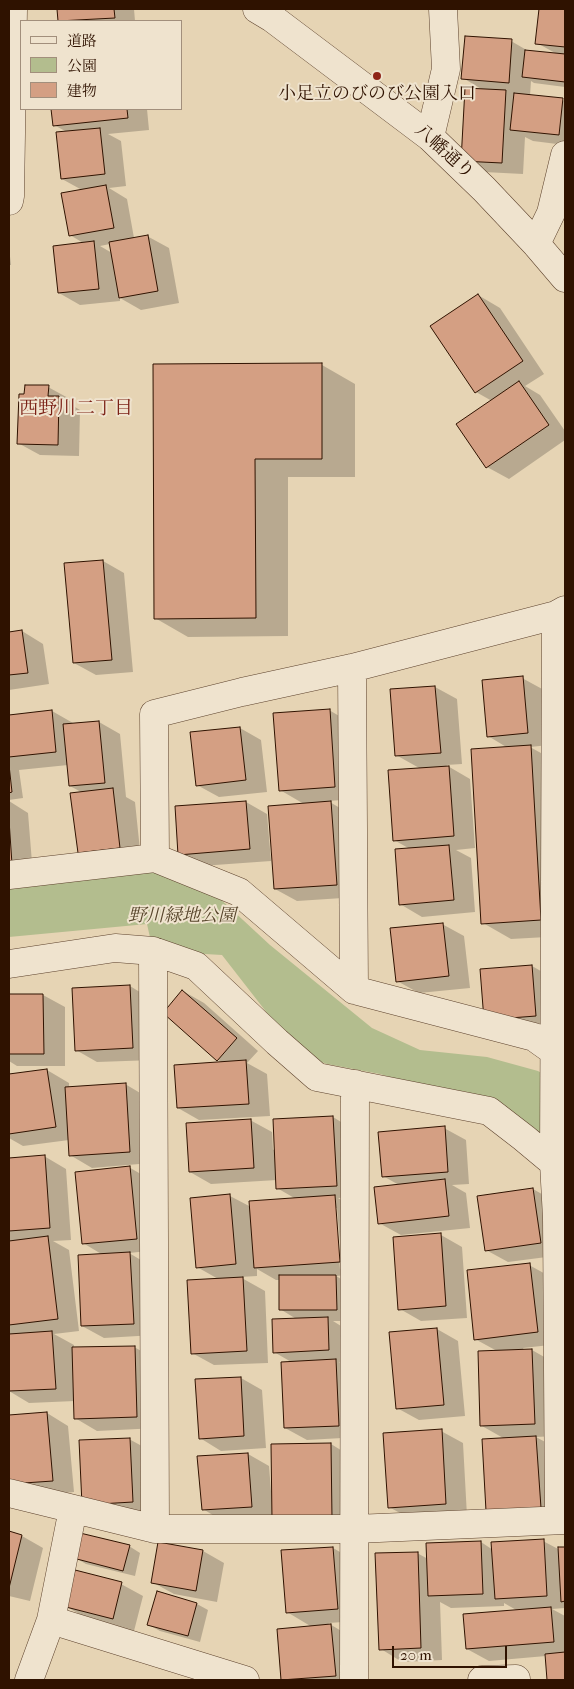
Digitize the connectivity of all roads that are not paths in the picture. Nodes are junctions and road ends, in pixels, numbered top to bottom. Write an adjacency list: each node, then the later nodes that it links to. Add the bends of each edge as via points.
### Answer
1 (14, 9): 6 (street)
2 (443, 9): 4 (street, via 446,69)
3 (267, 12): 4 (street, 八幡通り)
4 (430, 137): 7 (street, 八幡通り)
5 (565, 154): 7 (street, via 551,213)
6 (10, 198)
7 (536, 244): 8 (street, 八幡通り)
8 (565, 278)
9 (561, 612): 10 (street); 16 (street)
10 (352, 668): 11 (street, via 154,714); 15 (street)
11 (155, 858): 12 (street); 15 (street, via 239,892)
12 (9, 875)
13 (153, 951): 14 (street, via 115,948); 17 (street, via 196,966 317,1077); 23 (street)
14 (9, 964)
15 (354, 990): 16 (street, via 534,1037)
16 (560, 1058): 18 (street)
17 (355, 1084): 18 (street, via 489,1111); 24 (street)
18 (554, 1163): 19 (street)
19 (561, 1216): 22 (street)
20 (9, 1493): 21 (street)
21 (73, 1509): 23 (street); 25 (street)
22 (562, 1520): 24 (street)
23 (155, 1529): 24 (street)
24 (355, 1529): 29 (street)
25 (51, 1620): 27 (street); 28 (street)
26 (516, 1679): 30 (street)
27 (29, 1680)
28 (245, 1680)
29 (354, 1680)
30 (482, 1680)

